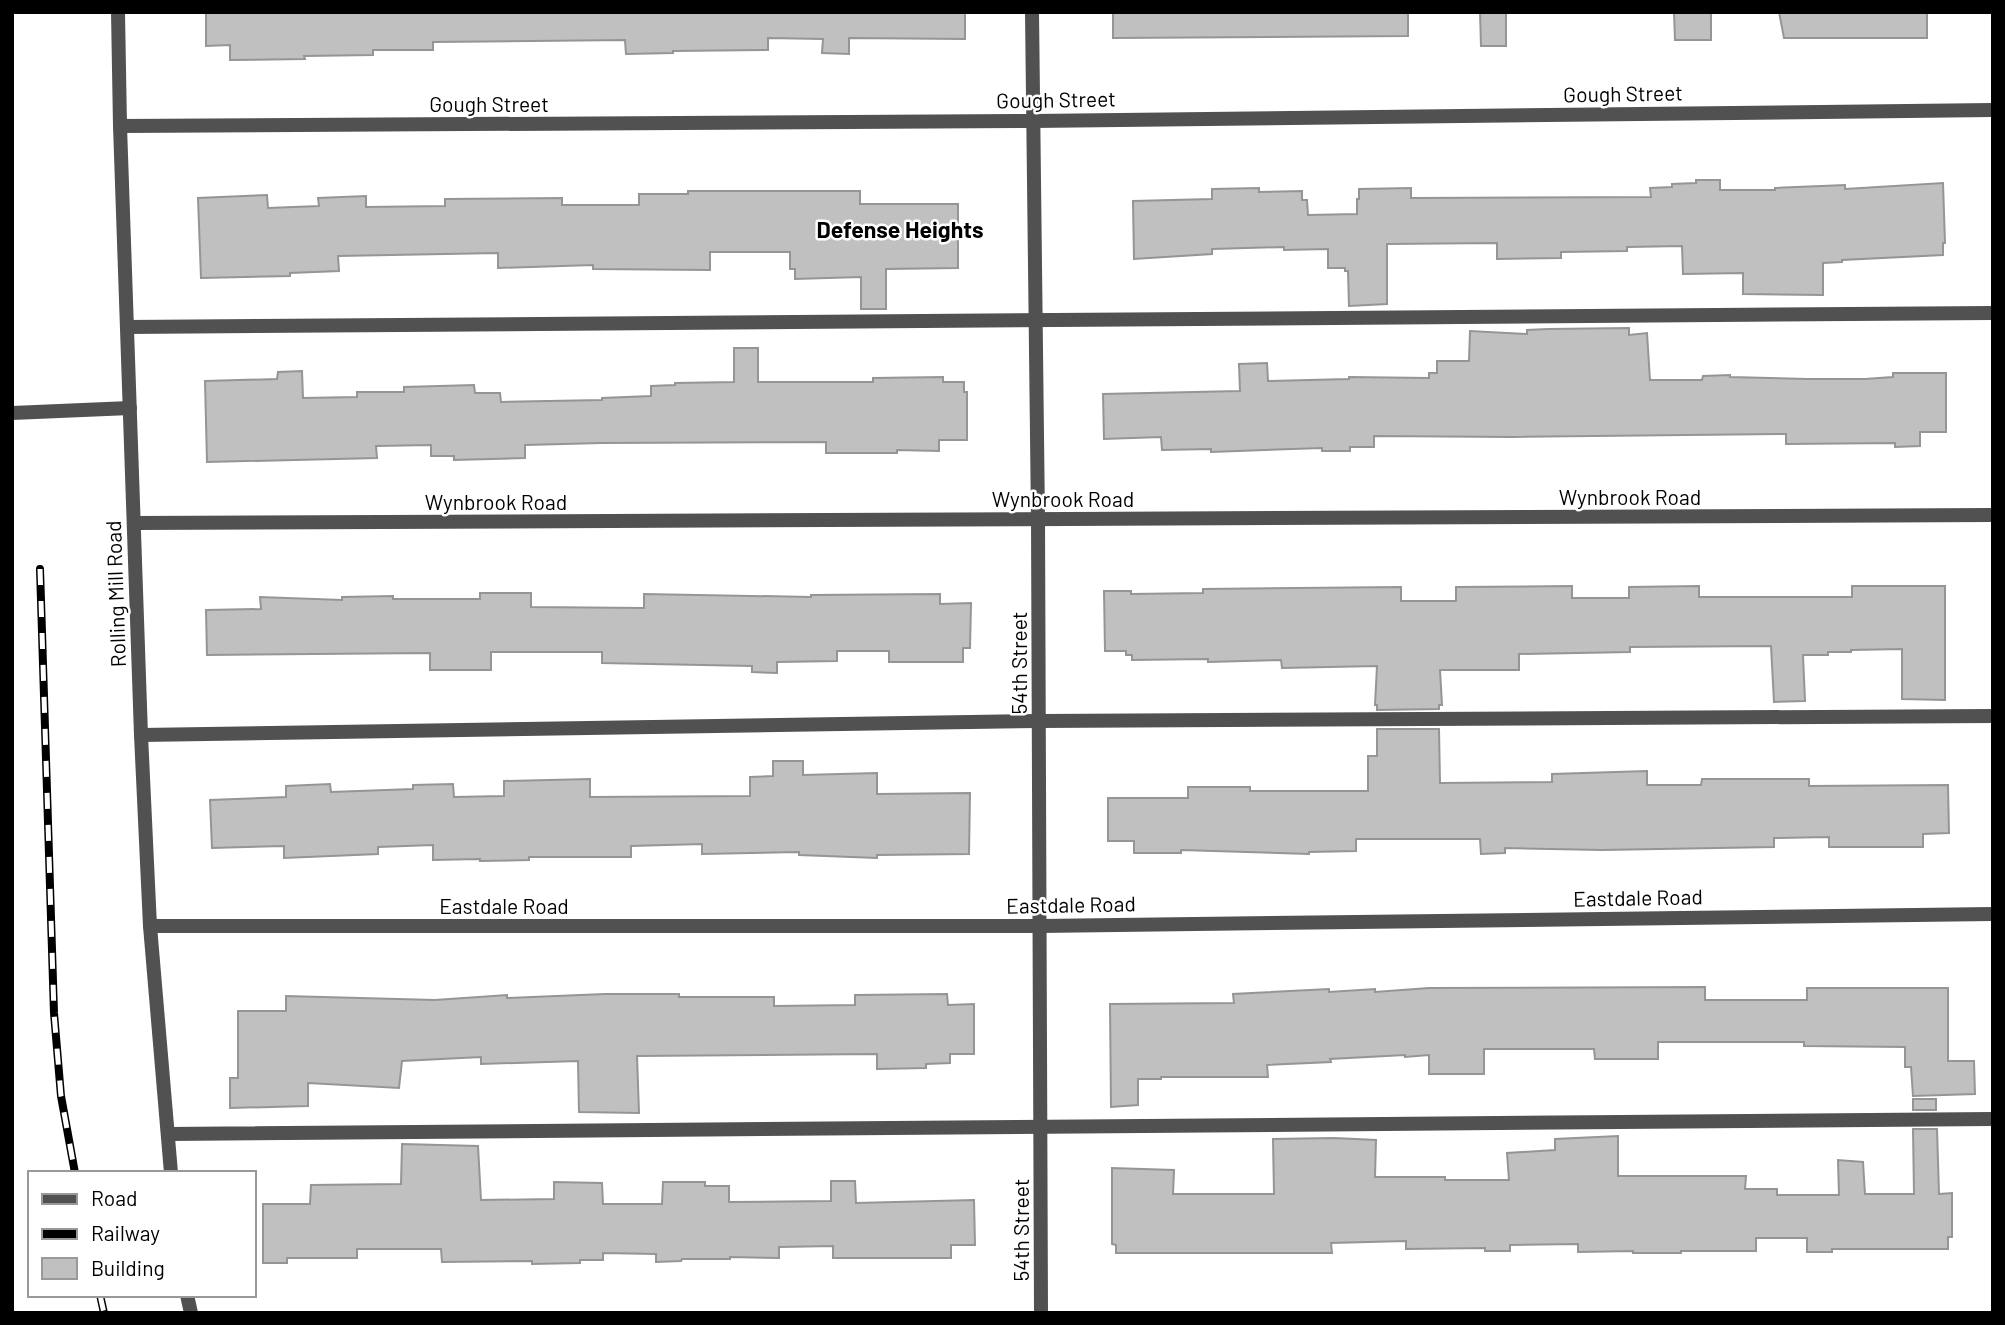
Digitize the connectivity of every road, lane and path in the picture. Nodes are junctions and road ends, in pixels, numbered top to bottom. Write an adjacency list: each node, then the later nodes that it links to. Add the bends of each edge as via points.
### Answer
1 (118, 12): 5 (street, Rolling Mill Road)
2 (1032, 12): 4 (street, 54th Street)
3 (1993, 110): 4 (street, Gough Street)
4 (1033, 121): 5 (street, Gough Street); 7 (street, 54th Street)
5 (120, 126): 8 (street, Rolling Mill Road)
6 (1993, 313): 7 (street)
7 (1037, 321): 8 (street); 12 (street, 54th Street)
8 (127, 327): 9 (street, Rolling Mill Road)
9 (130, 408): 10 (street); 13 (street, Rolling Mill Road)
10 (12, 413)
11 (1993, 515): 12 (street, Wynbrook Road)
12 (1038, 519): 13 (street, Wynbrook Road); 15 (street, 54th Street)
13 (134, 523): 16 (street, Rolling Mill Road)
14 (1993, 716): 15 (street)
15 (1039, 720): 16 (street); 19 (street, 54th Street)
16 (141, 735): 18 (street, Rolling Mill Road)
17 (1993, 914): 19 (street, Eastdale Road)
18 (150, 926): 19 (street, Eastdale Road); 22 (street, Rolling Mill Road)
19 (1040, 926): 21 (street, 54th Street)
20 (1993, 1119): 21 (street)
21 (1041, 1126): 22 (street); 24 (street, 54th Street)
22 (168, 1134): 23 (street, Rolling Mill Road)
23 (171, 1171)
24 (1041, 1313)

